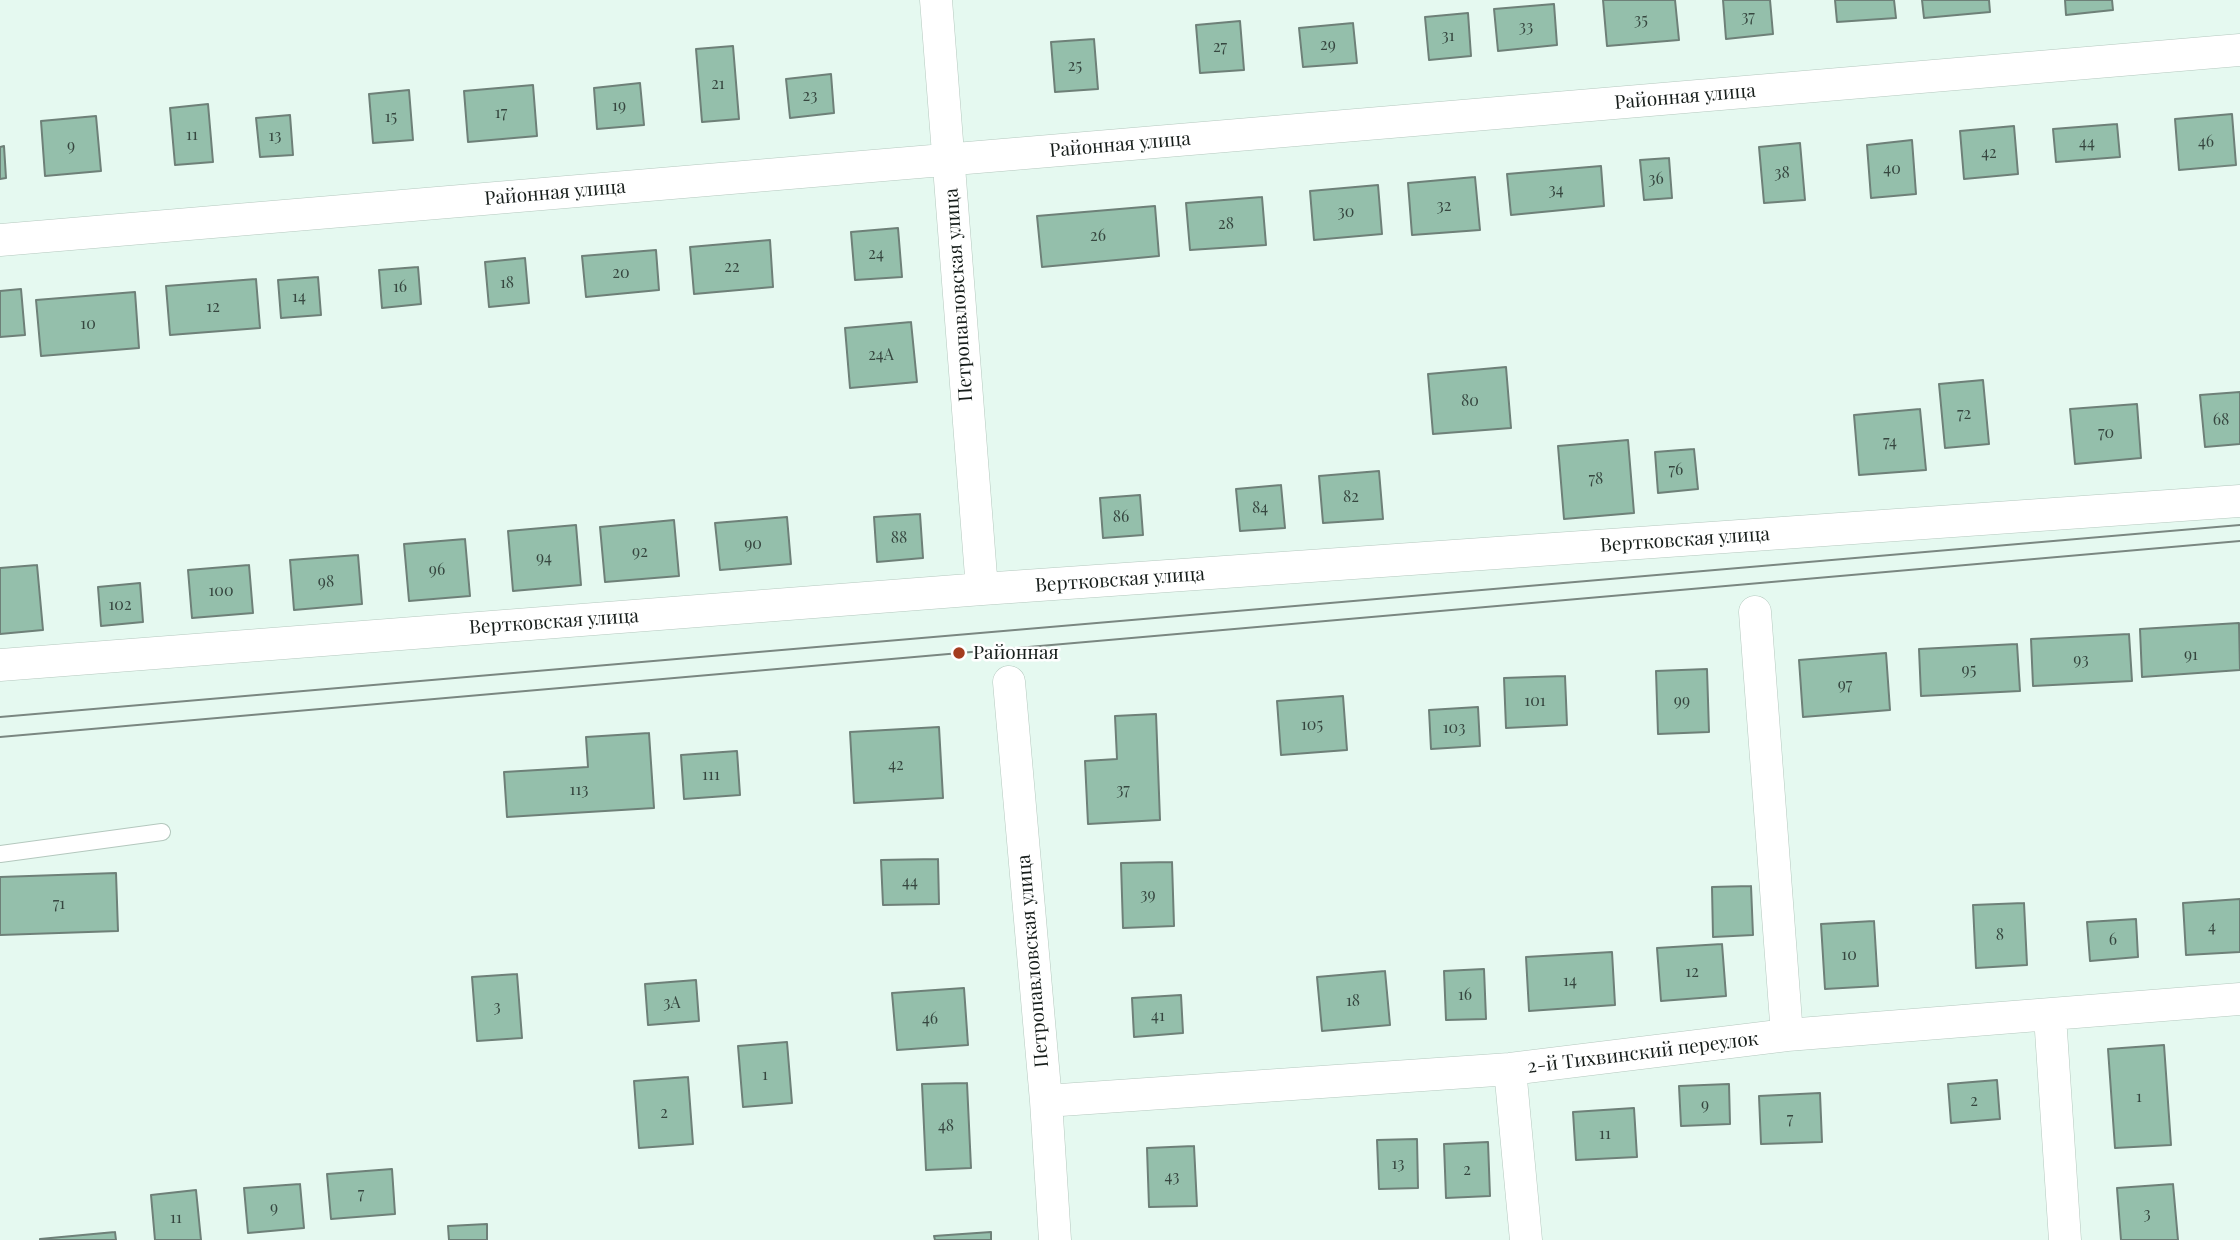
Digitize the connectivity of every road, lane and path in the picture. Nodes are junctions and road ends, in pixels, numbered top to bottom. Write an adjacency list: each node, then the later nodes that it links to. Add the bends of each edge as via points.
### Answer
1 (936, 0): 3 (street, Петропавловская улица)
2 (2240, 50): 3 (street, Районная улица)
3 (949, 159): 4 (street, Районная улица); 6 (street, Петропавловская улица)
4 (0, 240)
5 (2240, 501): 6 (street, Вертковская улица)
6 (982, 589): 8 (street, Вертковская улица)
7 (1755, 612): 14 (street)
8 (0, 665)
9 (1009, 682): 16 (street, Петропавловская улица)
10 (162, 832): 11 (lane)
11 (0, 854)
12 (2240, 999): 13 (street, 2-й Тихвинский переулок)
13 (2050, 1016): 14 (street, 2-й Тихвинский переулок); 19 (street)
14 (1787, 1035): 15 (street, 2-й Тихвинский переулок)
15 (1510, 1069): 16 (street, 2-й Тихвинский переулок); 18 (street)
16 (1046, 1101): 17 (street, Петропавловская улица)
17 (1055, 1240)
18 (1526, 1240)
19 (2065, 1240)

